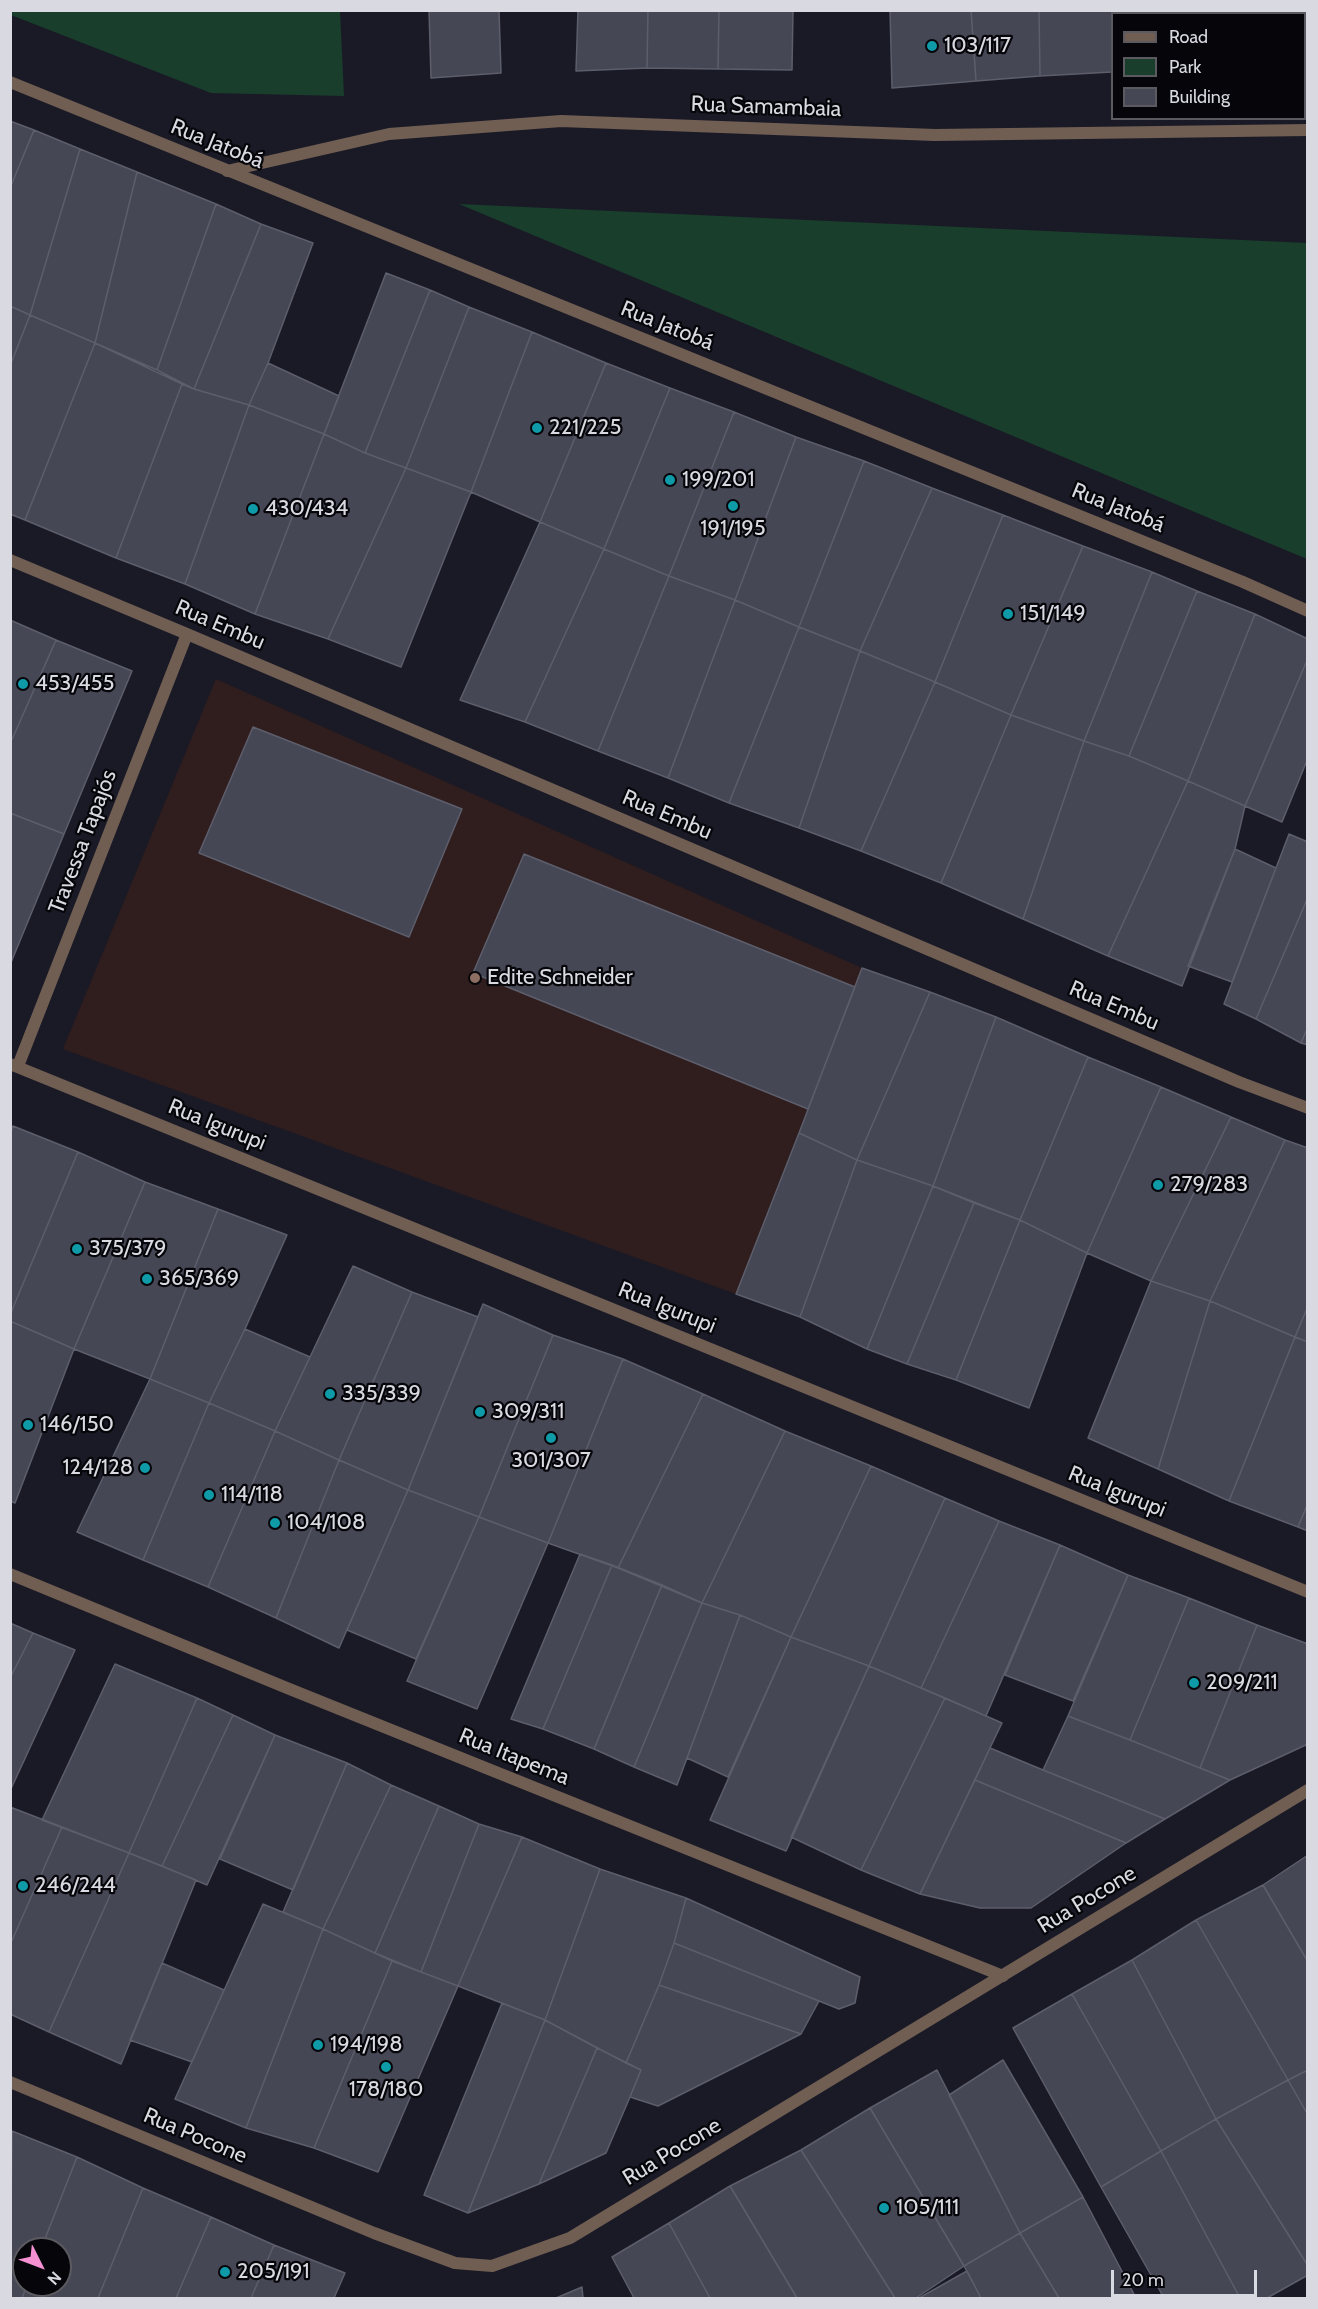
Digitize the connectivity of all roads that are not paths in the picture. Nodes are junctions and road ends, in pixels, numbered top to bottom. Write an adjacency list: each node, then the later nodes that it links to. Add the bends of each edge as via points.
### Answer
1 (10, 82): 3 (street, Rua Jatobá)
2 (1308, 130): 3 (street, Rua Samambaia, via 935,135 561,121 389,134)
3 (227, 171): 5 (street, Rua Jatobá)
4 (10, 560): 6 (street, Rua Embu)
5 (1308, 611)
6 (187, 634): 7 (street, Travessa Tapajós); 8 (street, Rua Embu)
7 (14, 1065): 10 (street, Rua Igurupi)
8 (1308, 1108)
9 (10, 1574): 12 (street, Rua Itapema)
10 (1308, 1592)
11 (1308, 1790): 12 (street, Rua Pocone)
12 (1003, 1976): 13 (street, Rua Pocone, via 570,2238 492,2266 455,2263 374,2234)
13 (10, 2082)

